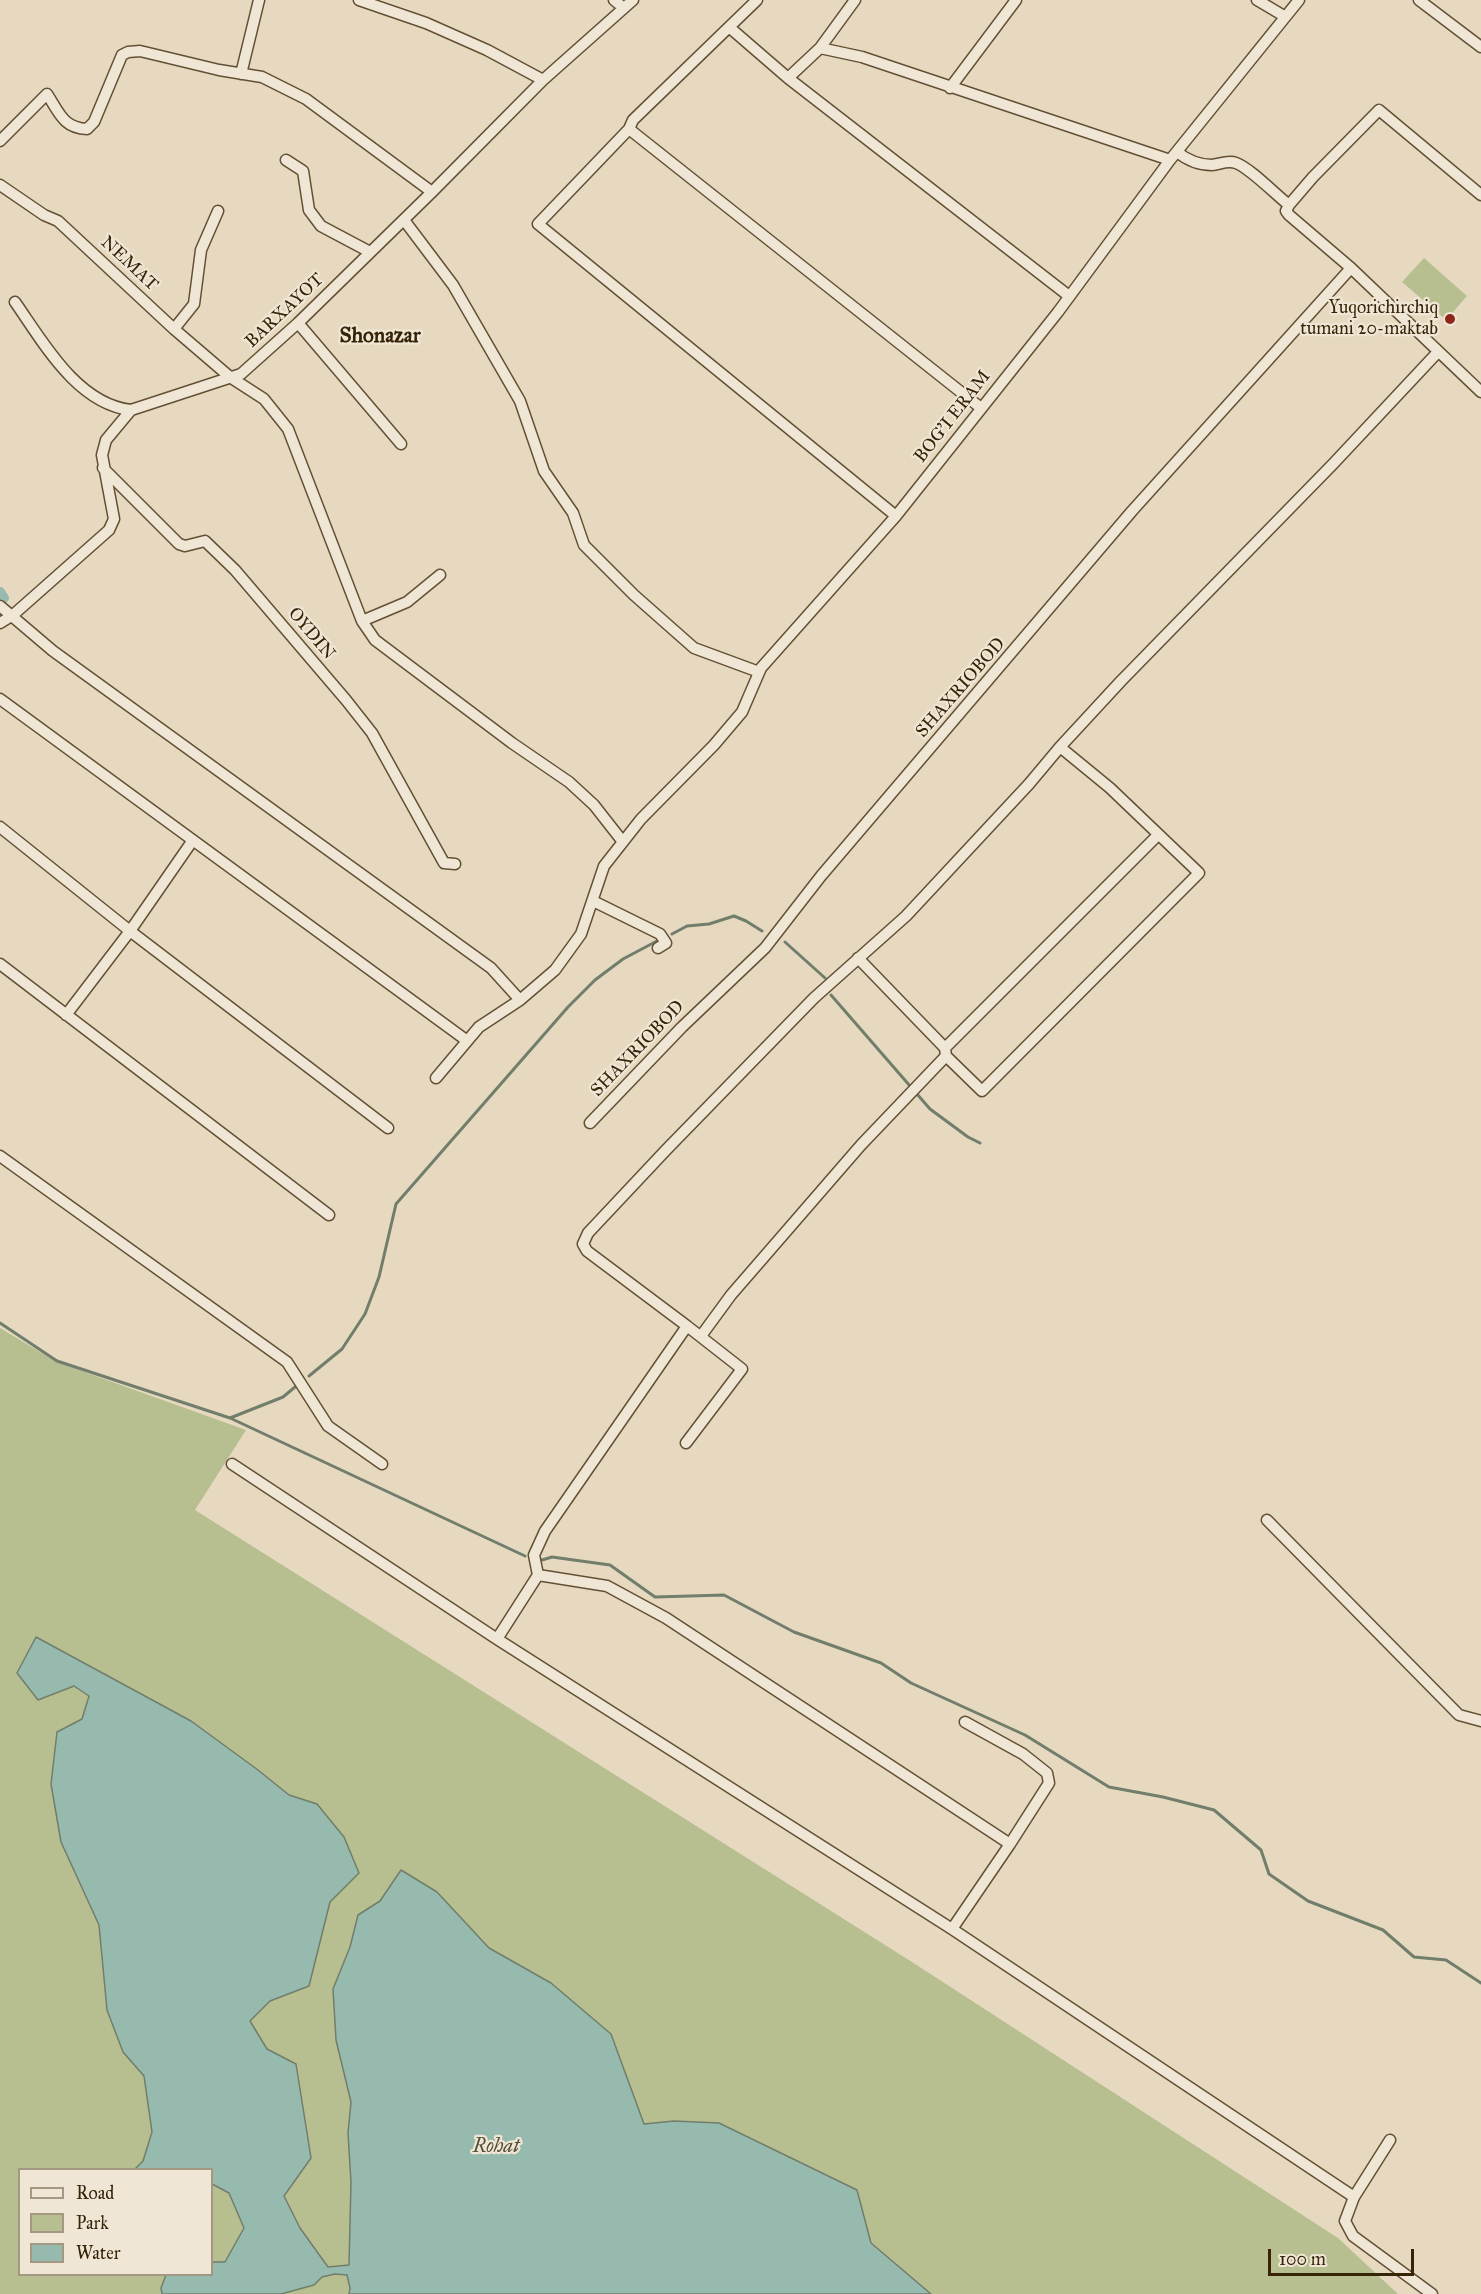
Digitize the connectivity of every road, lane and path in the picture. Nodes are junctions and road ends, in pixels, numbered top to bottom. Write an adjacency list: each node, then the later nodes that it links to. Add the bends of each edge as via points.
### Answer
1 (259, 0): 15 (street)
2 (359, 0): 17 (street, via 426,23)
3 (614, 0): 10 (street)
4 (757, 0): 12 (street)
5 (855, 0): 14 (street)
6 (1016, 0): 18 (street)
7 (1257, 0): 11 (street)
8 (1299, 0): 11 (street, BOG'I ERAM)
9 (1419, 0): 13 (street)
10 (629, 4): 17 (street, BARXAYOT)
11 (1284, 16): 21 (street, BOG'I ERAM)
12 (729, 27): 16 (street); 19 (street, via 633,120)
13 (1481, 47)
14 (820, 48): 16 (street); 18 (street, via 862,57)
15 (241, 74): 20 (street, via 140,51 128,52 122,55 94,122 87,129 66,123 47,94); 24 (street, via 262,77 306,99)
16 (788, 78): 31 (street)
17 (543, 80): 24 (street, BARXAYOT)
18 (950, 88): 21 (street)
19 (629, 129): 38 (street); 42 (street, via 538,224)
20 (0, 141)
21 (1174, 156): 26 (street, via 1201,164 1236,163); 31 (street, BOG'I ERAM)
22 (286, 160): 29 (street, via 303,171 309,210 321,226)
23 (0, 185): 34 (street, NEMAT, via 58,221)
24 (432, 192): 28 (street, BARXAYOT)
25 (1481, 195): 26 (street, via 1379,110)
26 (1289, 205): 30 (street, via 1289,215)
27 (218, 211): 34 (street, via 201,250 194,304)
28 (404, 220): 29 (street, BARXAYOT); 48 (street, via 453,285 520,401 544,471 573,513 584,545 694,648)
29 (370, 252): 33 (street, BARXAYOT)
30 (1351, 268): 35 (street); 66 (street, SHAXRIOBOD, via 1132,511 821,876 765,948)
31 (1068, 296): 38 (street, BOG'I ERAM)
32 (15, 302): 39 (street, via 66,372 102,401)
33 (298, 323): 36 (street, BARXAYOT, via 241,374); 40 (street)
34 (174, 328): 36 (street, NEMAT)
35 (1437, 352): 37 (street); 50 (street)
36 (230, 376): 39 (street, BARXAYOT); 46 (street, NEMAT, via 264,399 288,429)
37 (1481, 392)
38 (981, 408): 42 (street, BOG'I ERAM)
39 (131, 410): 41 (street, via 106,440)
40 (401, 444)
41 (103, 468): 45 (street, via 114,519 109,530); 55 (street, OYDIN, via 179,544 205,541 235,570 372,733 444,863)
42 (896, 516): 48 (street, BOG'I ERAM)
43 (440, 575): 46 (street, via 407,602)
44 (0, 606): 45 (street)
45 (13, 615): 47 (street); 61 (street, via 53,651 490,968)
46 (363, 621): 54 (street, NEMAT, via 375,640 569,782 594,805)
47 (0, 623)
48 (759, 672): 54 (street, BOG'I ERAM, via 742,712)
49 (0, 699): 53 (street)
50 (1060, 747): 52 (street); 59 (street, via 906,916)
51 (0, 827): 57 (street)
52 (1158, 835): 64 (street); 64 (street, via 1199,873 982,1091)
53 (193, 840): 57 (street); 63 (street)
54 (623, 842): 56 (street, BOG'I ERAM, via 604,866)
55 (455, 864)
56 (593, 901): 58 (street, via 660,934 666,943); 61 (street, BOG'I ERAM, via 581,934 555,970)
57 (130, 931): 62 (street); 67 (street)
58 (658, 948)
59 (858, 958): 64 (street); 70 (street, via 814,998 585,1237 583,1245 587,1251)
60 (0, 964): 62 (street)
61 (520, 1000): 63 (street, BOG'I ERAM)
62 (66, 1015): 69 (street)
63 (466, 1040): 65 (street, BOG'I ERAM)
64 (946, 1052): 71 (street, via 730,1295)
65 (436, 1078)
66 (590, 1123)
67 (388, 1128)
68 (0, 1156): 74 (street, via 287,1362 328,1426)
69 (329, 1215)
70 (687, 1326): 71 (street); 76 (street, via 545,1531 534,1555)
71 (701, 1336): 72 (street, via 742,1369)
72 (686, 1443)
73 (232, 1464): 77 (street)
74 (382, 1464)
75 (1267, 1520): 78 (street, via 1459,1715)
76 (538, 1575): 77 (street); 80 (street, via 607,1586 666,1617)
77 (497, 1639): 81 (street)
78 (1481, 1721)
79 (965, 1722): 80 (street, via 1023,1754 1049,1778)
80 (1010, 1844): 81 (street)
81 (952, 1929): 83 (street)
82 (1390, 2140): 83 (street)
83 (1354, 2197): 84 (street, via 1345,2221 1353,2236)
84 (1432, 2294)

